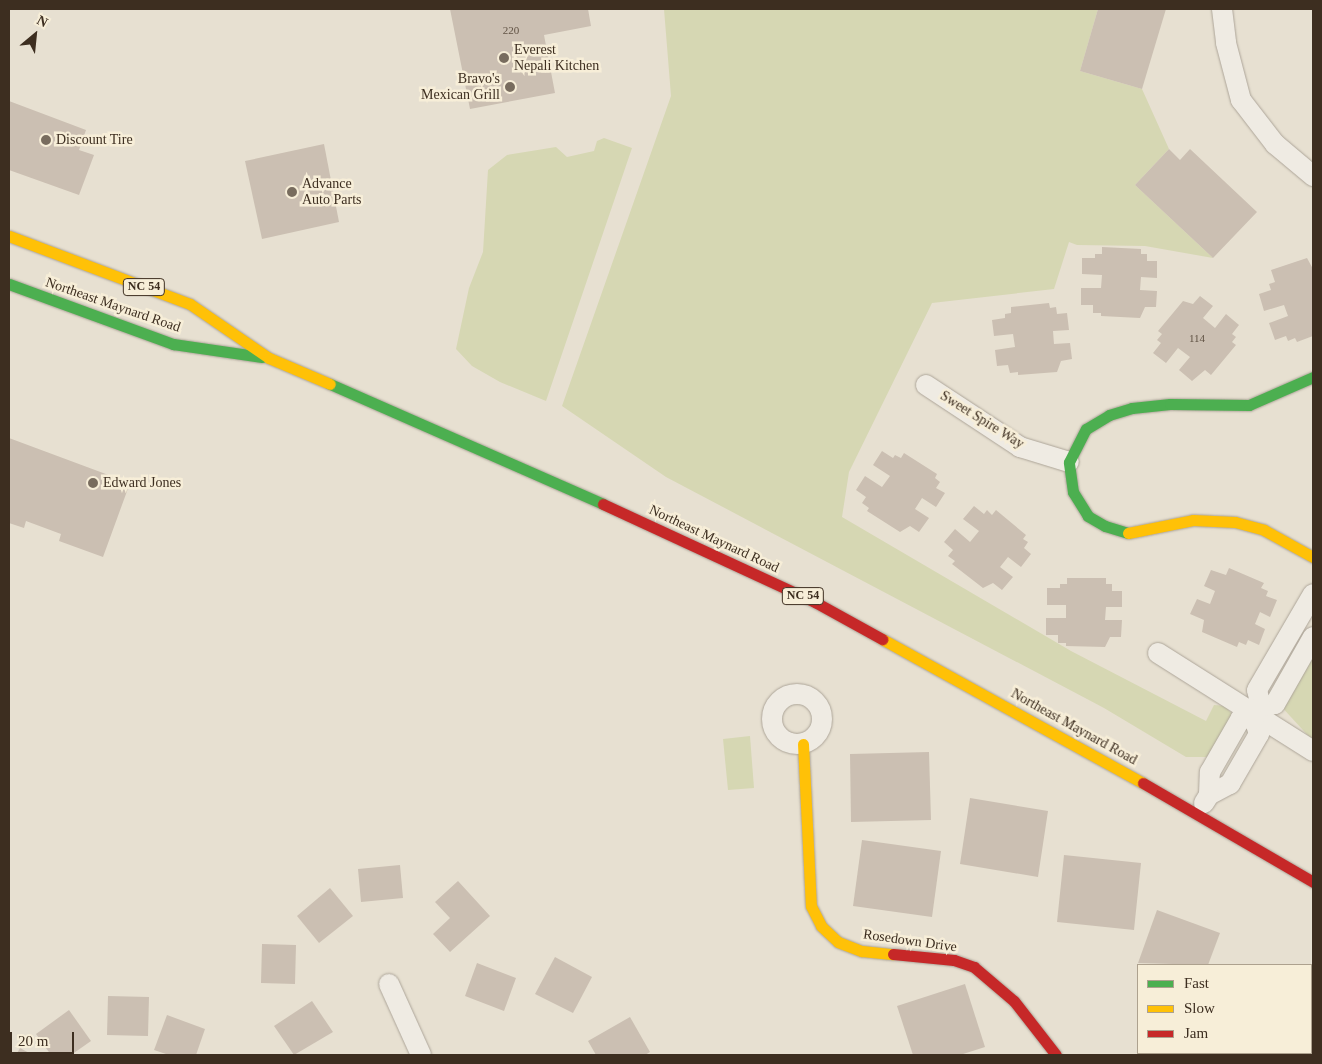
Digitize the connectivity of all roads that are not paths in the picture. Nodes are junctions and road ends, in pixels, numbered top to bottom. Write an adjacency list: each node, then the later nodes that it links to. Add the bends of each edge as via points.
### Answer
1 (1222, 9): 2 (street, via 1226,43 1241,100 1276,144)
2 (1313, 176)
3 (9, 236): 5 (main road, Northeast Maynard Road / NC 54, via 190,304)
4 (9, 284): 5 (main road, Northeast Maynard Road / NC 54, via 173,344)
5 (269, 358): 16 (main road, Northeast Maynard Road / NC 54, via 538,474 815,602)
6 (1313, 377): 8 (main road, via 1249,405 1170,404 1132,408 1109,415 1086,429)
7 (926, 385): 8 (street, Sweet Spire Way, via 1020,447)
8 (1069, 462): 9 (main road, via 1073,492 1088,516 1105,526 1126,533 1193,520 1235,522 1264,530)
9 (1313, 557)
10 (1313, 594): 13 (street, via 1257,690)
11 (1313, 637): 13 (street, via 1275,704)
12 (1158, 653): 13 (street)
13 (1257, 713): 15 (street); 16 (street, via 1241,718 1210,772 1209,795)
14 (803, 744): 20 (main road, Rosedown Drive, via 808,883 811,906 821,926 838,942 862,952 954,960 974,967 1014,1001)
15 (1313, 751)
16 (1198, 814): 17 (main road, Northeast Maynard Road / NC 54)
17 (1313, 882)
18 (389, 984): 19 (street)
19 (422, 1055)
20 (1056, 1055)

